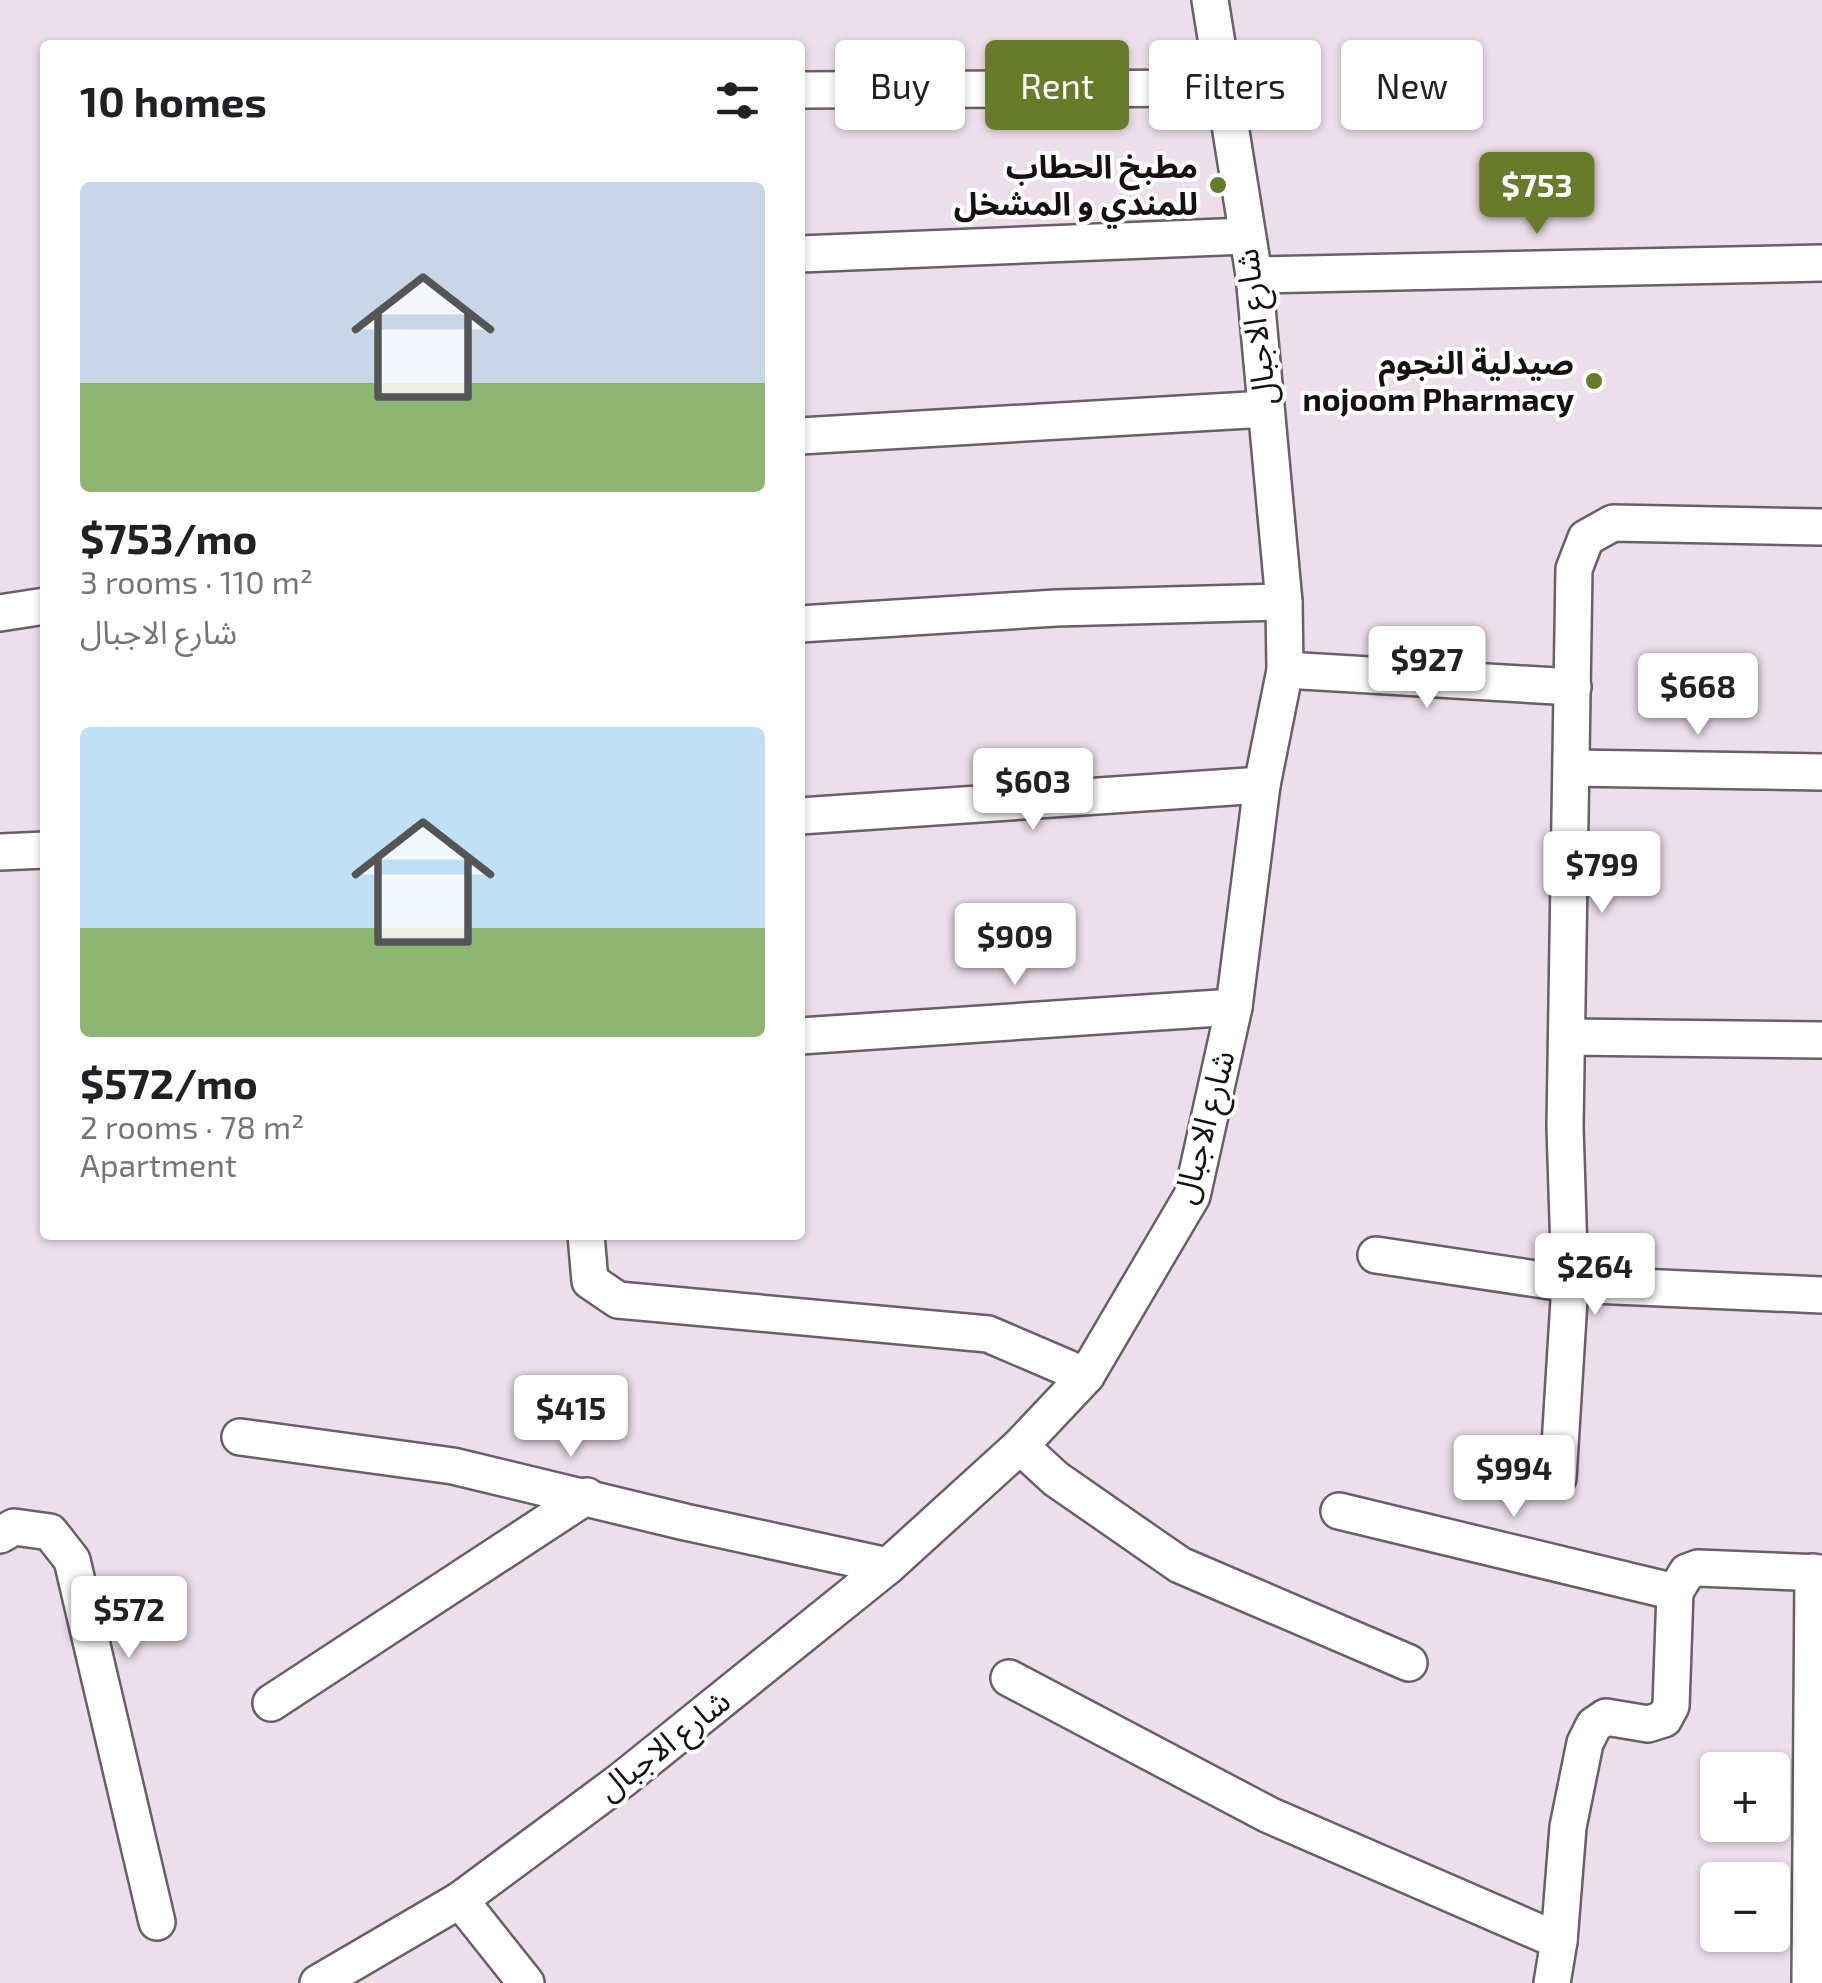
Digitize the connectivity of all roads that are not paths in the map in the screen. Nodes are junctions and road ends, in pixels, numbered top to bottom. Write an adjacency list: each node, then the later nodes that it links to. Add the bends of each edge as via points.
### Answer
1 (1210, 0): 2 (street, شارع الاجبال)
2 (1216, 40)
3 (1149, 88): 4 (street)
4 (805, 90)
5 (1230, 130): 6 (street, شارع الاجبال)
6 (1246, 236): 7 (street); 9 (street, شارع الاجبال)
7 (805, 254)
8 (1822, 263): 9 (street)
9 (1254, 275): 10 (street, شارع الاجبال)
10 (1266, 408): 11 (street); 13 (street, شارع الاجبال)
11 (805, 436)
12 (1822, 527): 18 (street, via 1614,523 1586,538 1574,569)
13 (1284, 602): 16 (street); 17 (street, شارع الاجبال)
14 (40, 607): 15 (street)
15 (0, 612)
16 (805, 624)
17 (1284, 670): 18 (street); 21 (street, شارع الاجبال)
18 (1573, 687): 19 (street)
19 (1572, 768): 20 (street); 27 (street)
20 (1822, 772)
21 (1262, 785): 22 (street); 25 (street, شارع الاجبال)
22 (805, 816)
23 (40, 850): 24 (street)
24 (0, 852)
25 (1234, 1007): 26 (street); 33 (street, شارع الاجبال, via 1192,1196)
26 (805, 1036)
27 (1567, 1036): 28 (street); 31 (street)
28 (1822, 1040)
29 (586, 1240): 33 (street, via 590,1281 618,1300 988,1334)
30 (1376, 1255): 31 (street)
31 (1570, 1284): 32 (street); 36 (street)
32 (1822, 1296)
33 (1086, 1376): 35 (street, شارع الاجبال)
34 (240, 1437): 37 (street, via 454,1466)
35 (1020, 1446): 40 (street, شارع الاجبال); 43 (street, via 1180,1566)
36 (1558, 1478)
37 (587, 1496): 40 (street); 45 (street)
38 (1339, 1511): 42 (street)
39 (0, 1534): 47 (street, via 14,1526 50,1532 72,1560)
40 (888, 1566): 46 (street, شارع الاجبال, via 622,1780)
41 (1818, 1572): 42 (street, via 1698,1568 1687,1572); 52 (street)
42 (1675, 1592): 48 (street, via 1671,1706 1664,1719 1648,1724 1606,1718 1585,1743 1568,1827)
43 (1409, 1663)
44 (1010, 1678): 48 (street, via 1269,1815)
45 (270, 1703)
46 (460, 1900): 49 (street, شارع الاجبال); 50 (street)
47 (157, 1922)
48 (1559, 1941): 51 (street)
49 (318, 1983)
50 (526, 1983)
51 (1552, 1983)
52 (1810, 1983)

